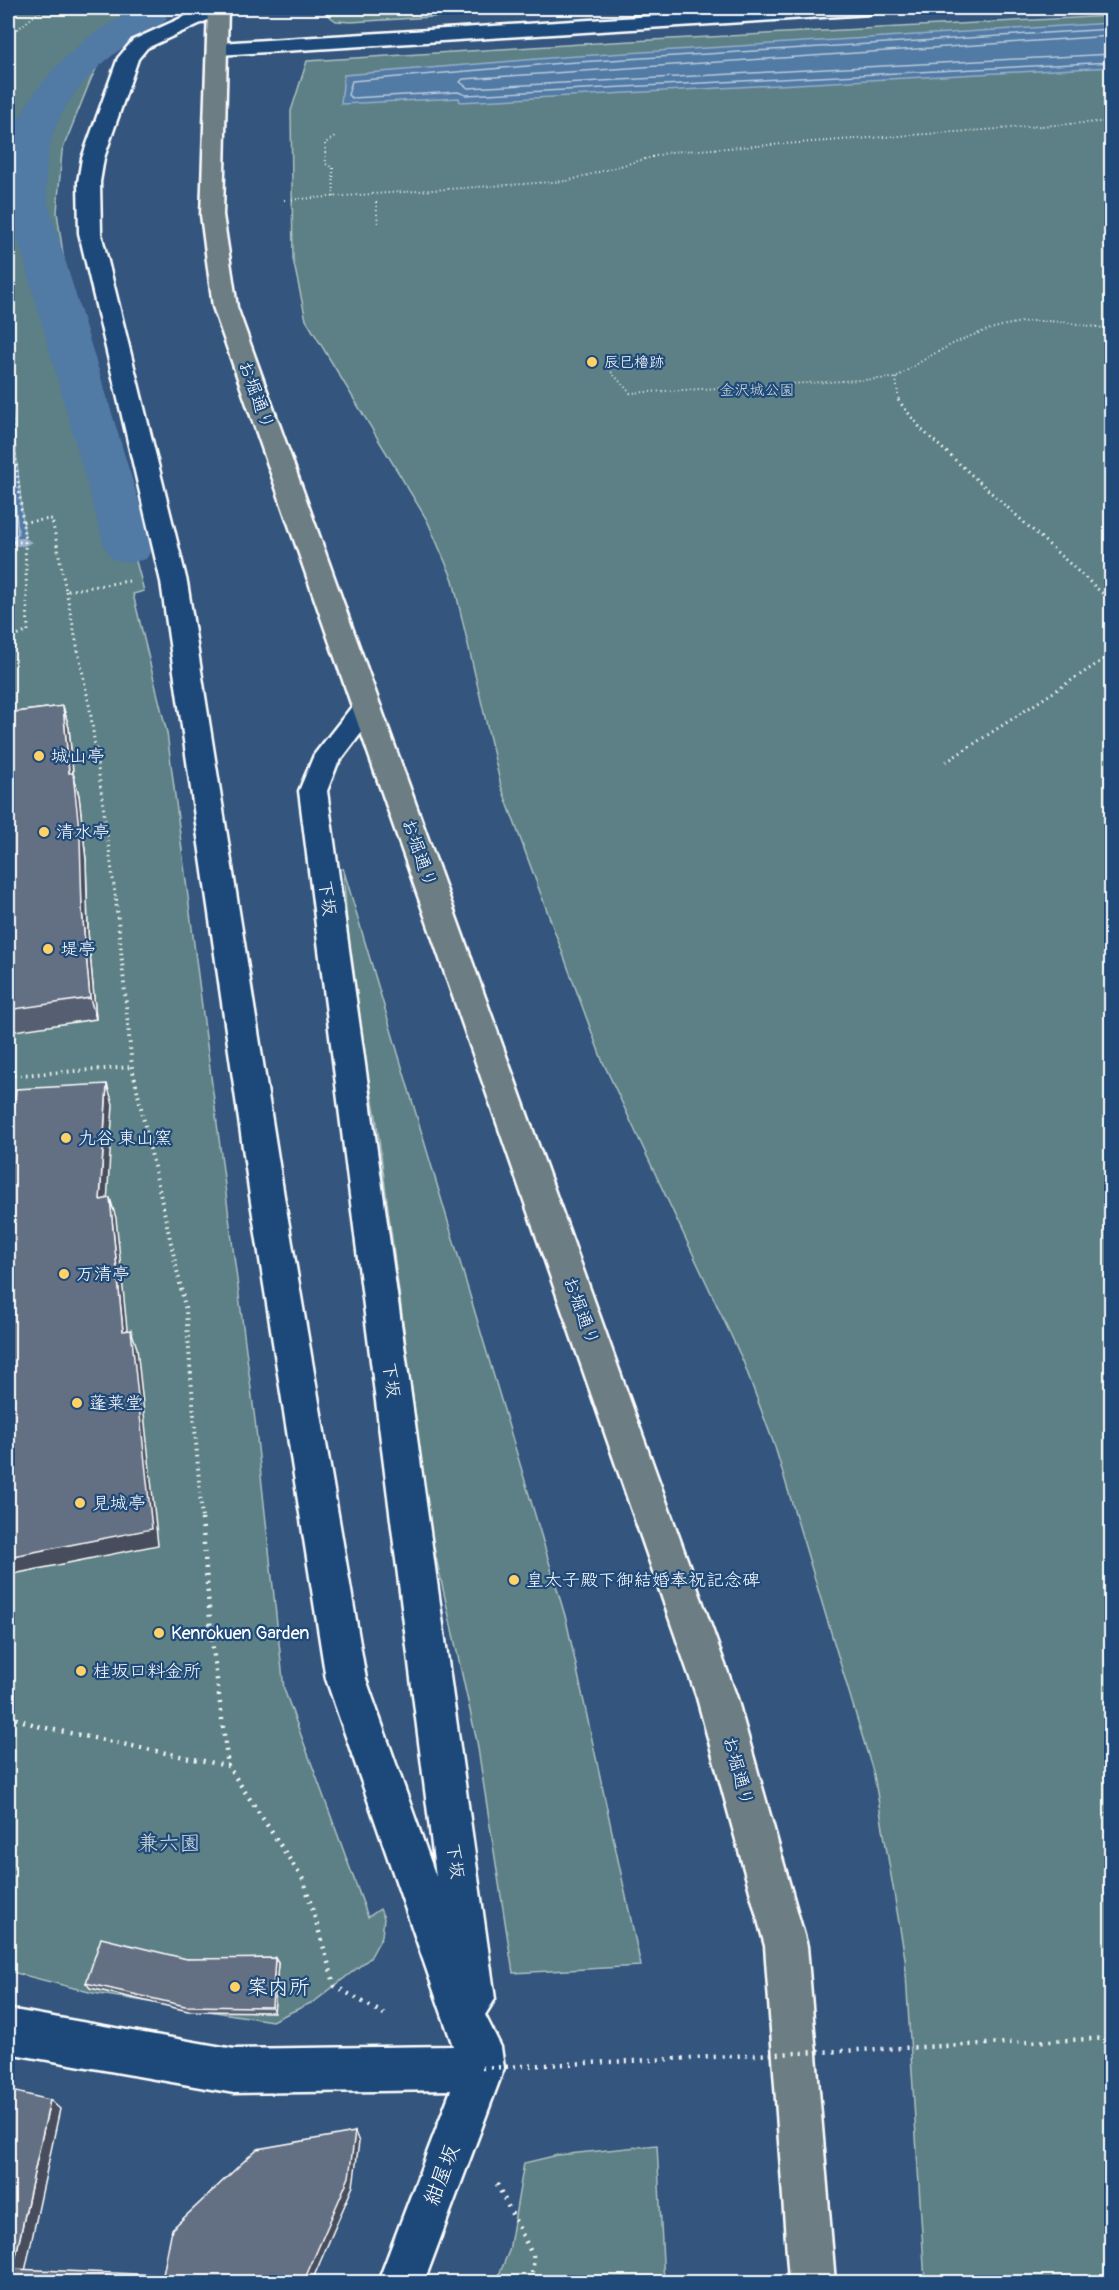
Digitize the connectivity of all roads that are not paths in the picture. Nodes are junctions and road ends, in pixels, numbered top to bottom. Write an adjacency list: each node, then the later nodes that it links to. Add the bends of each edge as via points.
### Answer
1 (218, 8): 3 (main road, お堀通り); 6 (street, via 140,44 128,58 93,158 89,182 90,233 174,582 267,1196 346,1679)
2 (870, 8): 3 (street)
3 (218, 50): 4 (main road, お堀通り, via 212,215 225,307)
4 (367, 707): 6 (street, 下坂, via 324,762 313,790); 8 (main road, お堀通り, via 717,1698 786,1946)
5 (8, 2031): 6 (street, via 234,2071)
6 (482, 2068): 7 (street, 紺屋坂)
7 (401, 2283)
8 (813, 2283)

